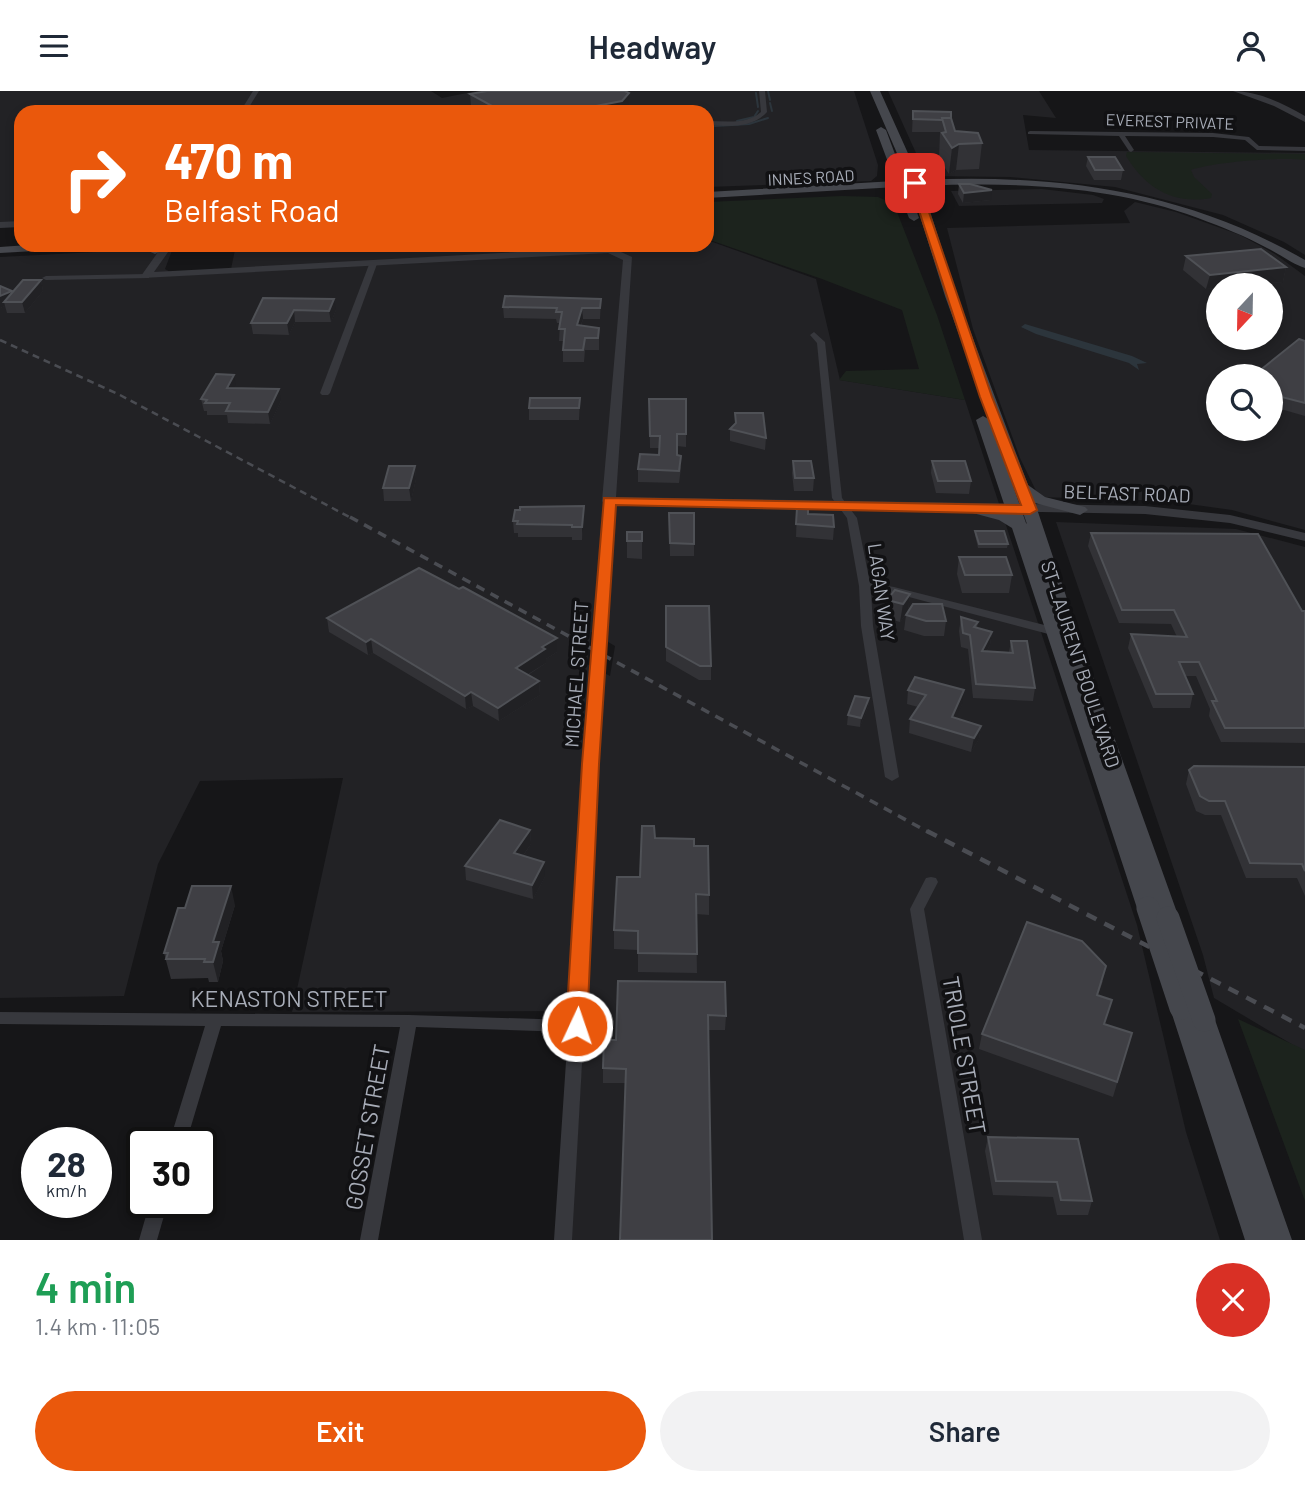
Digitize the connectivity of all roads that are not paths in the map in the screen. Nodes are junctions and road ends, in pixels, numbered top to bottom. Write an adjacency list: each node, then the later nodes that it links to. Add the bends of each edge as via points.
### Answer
1 (762, 91): 6 (street, via 764,112 758,118)
2 (865, 91): 11 (main road, ST-LAURENT BOULEVARD)
3 (875, 91): 12 (main road, ST-LAURENT BOULEVARD)
4 (1237, 91): 5 (street)
5 (1305, 119)
6 (714, 123)
7 (1120, 133): 8 (street, EVEREST PRIVATE); 9 (street, EVEREST PRIVATE, via 1240,137 1257,148); 10 (street)
8 (1030, 134)
9 (1305, 149)
10 (1131, 150)
11 (892, 159): 13 (main road, via 885,179); 14 (main road, ST-LAURENT BOULEVARD)
12 (914, 182): 14 (main road, INNES ROAD); 15 (main road); 16 (main road); 21 (main road, ST-LAURENT BOULEVARD)
13 (872, 185): 14 (main road, INNES ROAD); 18 (main road, INNES ROAD)
14 (902, 186): 17 (main road, INNES ROAD); 20 (main road, ST-LAURENT BOULEVARD)
15 (1054, 186): 16 (main road); 28 (main road, via 1131,196 1194,211 1254,235)
16 (942, 187): 21 (main road, via 929,196)
17 (856, 190): 19 (main road, INNES ROAD); 20 (main road, via 893,194)
18 (714, 196)
19 (714, 197)
20 (910, 206): 31 (main road, ST-LAURENT BOULEVARD)
21 (926, 216): 31 (main road, ST-LAURENT BOULEVARD)
22 (157, 252): 27 (street)
23 (162, 252): 27 (street)
24 (576, 252): 26 (street, MICHAEL STREET)
25 (614, 252): 35 (street, MICHAEL STREET, via 628,259)
26 (373, 264): 29 (street); 33 (street)
27 (152, 265): 29 (street)
28 (1305, 265)
29 (146, 276): 30 (street)
30 (46, 278)
31 (946, 294): 34 (main road, ST-LAURENT BOULEVARD)
32 (814, 335): 36 (street, LAGAN WAY, via 821,342 837,498)
33 (325, 393)
34 (1014, 487): 37 (main road); 38 (main road, ST-LAURENT BOULEVARD); 39 (main road, via 1040,501)
35 (609, 501): 36 (street, BELFAST ROAD); 50 (street, MICHAEL STREET)
36 (845, 506): 37 (street, BELFAST ROAD); 42 (street, LAGAN WAY, via 852,519)
37 (974, 509): 38 (street, BELFAST ROAD); 40 (main road, via 1004,517)
38 (1022, 509): 39 (street, BELFAST ROAD); 40 (main road, ST-LAURENT BOULEVARD)
39 (1080, 510): 40 (main road, via 1047,517); 41 (street, BELFAST ROAD, via 1196,514)
40 (1030, 532): 43 (main road, ST-LAURENT BOULEVARD); 46 (main road, ST-LAURENT BOULEVARD, via 1090,695)
41 (1305, 537)
42 (865, 586): 43 (street); 44 (street, LAGAN WAY, via 867,626)
43 (1056, 632): 46 (main road, ST-LAURENT BOULEVARD)
44 (892, 777)
45 (931, 881): 56 (street, TRIOLE STREET, via 917,909)
46 (1158, 913): 57 (main road, ST-LAURENT BOULEVARD, bridge, via 1181,1008); 58 (main road, ST-LAURENT BOULEVARD, bridge, via 1204,1020)
47 (0, 1018): 48 (street, KENASTON STREET)
48 (215, 1020): 49 (street, KENASTON STREET); 51 (street)
49 (409, 1021): 50 (street, KENASTON STREET); 54 (street, GOSSET STREET)
50 (577, 1026): 55 (street, MICHAEL STREET)
51 (182, 1127)
52 (154, 1218): 53 (street)
53 (148, 1240)
54 (369, 1240)
55 (562, 1240)
56 (973, 1240)
57 (1258, 1240)
58 (1279, 1240)

